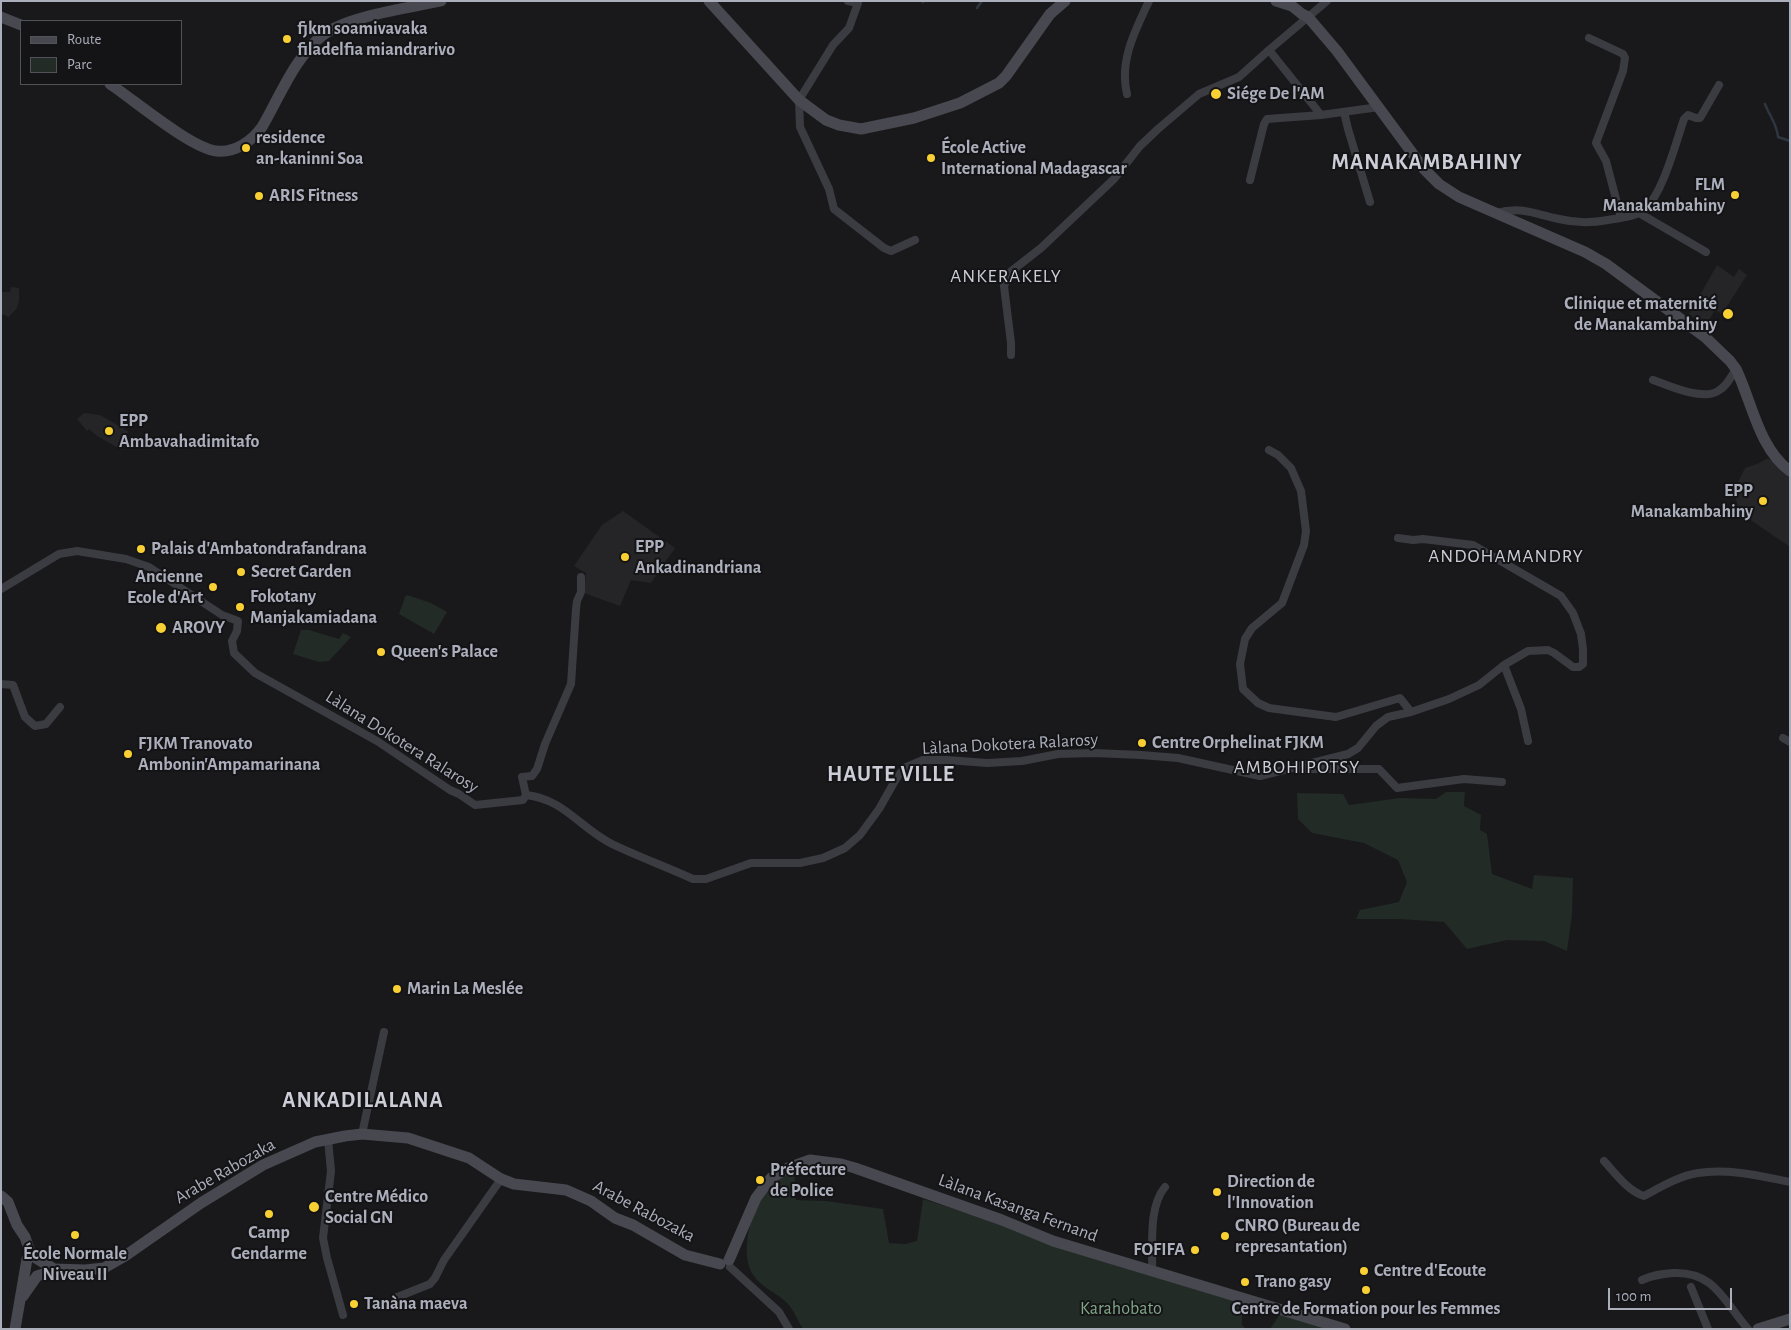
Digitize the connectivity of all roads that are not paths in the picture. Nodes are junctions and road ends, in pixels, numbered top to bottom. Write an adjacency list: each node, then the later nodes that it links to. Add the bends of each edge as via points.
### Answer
1 (441, 1): 13 (street, via 350,21 324,34 302,57 255,137 228,151 216,152 190,141)
2 (709, 1): 16 (street)
3 (848, 1): 16 (street, via 858,3 849,28 833,45)
4 (1065, 1): 16 (street, via 1050,14 999,83 960,103 914,118 862,129 826,120)
5 (1148, 1): 15 (street, via 1128,49 1124,84)
6 (1276, 1): 9 (street, via 1292,6)
7 (1327, 1): 9 (street)
8 (1, 17): 10 (street)
9 (1308, 17): 12 (street); 17 (street)
10 (20, 25)
11 (1589, 38): 24 (street, via 1623,54 1625,58 1596,143 1606,161)
12 (1269, 50): 19 (street); 27 (street, via 1239,77 1199,94 1158,129 1114,179 1041,248 1009,273 1004,286)
13 (111, 85)
14 (1719, 85): 23 (street, via 1700,118 1688,115 1684,118 1664,177 1651,201)
15 (1127, 94)
16 (799, 100): 25 (street, via 800,127 829,190 834,209 891,251)
17 (1378, 106): 18 (street); 22 (street, via 1431,177 1458,197)
18 (1344, 112): 19 (street); 21 (street)
19 (1322, 115): 20 (street, via 1267,119)
20 (1250, 180)
21 (1370, 202)
22 (1496, 213): 24 (street, via 1514,209 1576,222); 28 (street, via 1606,264 1705,337)
23 (1639, 213): 24 (street); 26 (street)
24 (1622, 218)
25 (915, 240)
26 (1706, 252)
27 (1011, 355)
28 (1736, 369): 29 (street, via 1716,393 1706,395); 31 (street, via 1769,449)
29 (1653, 380)
30 (1269, 450): 38 (street, via 1291,468 1301,492 1306,532 1282,604 1252,628 1245,639 1240,664 1243,689 1258,703 1292,712 1336,717 1400,698)
31 (1790, 471)
32 (1398, 538): 35 (street, via 1473,545 1561,596 1573,612 1583,648 1583,664 1573,666 1548,650 1528,651)
33 (581, 577): 42 (street, via 572,684 537,768 532,776 522,777)
34 (1, 588): 42 (street, Làlana Dokotera Ralarosy, via 59,554 77,551 149,566 222,615 238,621 232,642 234,653 255,673 377,741 476,805 523,800)
35 (1504, 665): 38 (street, via 1479,685 1449,700); 39 (street, via 1521,709)
36 (1, 684): 37 (street, via 13,684 25,717 35,726 46,724)
37 (60, 707)
38 (1411, 712): 40 (street, via 1388,717 1348,754)
39 (1528, 741)
40 (1291, 769): 41 (street, via 1379,770 1398,788 1464,779); 42 (street, Làlana Dokotera Ralarosy, via 1260,776 1178,758 1094,753 987,763 923,760 904,768 860,835 845,848 823,858 800,863 751,863 706,879 694,879 610,843 556,804)
41 (1502, 782)
42 (526, 795)
43 (384, 1032): 44 (street)
44 (362, 1134): 45 (street, Arabe Rabozaka); 47 (street, Arabe Rabozaka, via 408,1138 431,1145 468,1158)
45 (328, 1140): 53 (street, Arabe Rabozaka, via 315,1142 263,1165 104,1268); 59 (street, via 330,1171 323,1238)
46 (1604, 1161): 48 (street, via 1626,1184 1644,1196 1679,1179 1706,1172 1748,1174)
47 (501, 1180): 52 (street, Arabe Rabozaka, via 566,1190 684,1254); 57 (street, via 430,1284)
48 (1790, 1182)
49 (1165, 1187): 54 (street, via 1154,1209)
50 (1, 1196): 51 (street, via 8,1202)
51 (31, 1255): 53 (street, via 54,1269); 58 (street, via 27,1260)
52 (726, 1264): 54 (street, Làlana Kasanga Fernand, via 756,1198 770,1178 810,1160 855,1168 1053,1241); 62 (street, via 779,1312)
53 (60, 1268): 58 (street, via 37,1276)
54 (1152, 1272): 63 (street, Làlana Kasanga Fernand)
55 (1642, 1280): 65 (street, via 1654,1274 1682,1273 1705,1279)
56 (1691, 1287): 64 (street)
57 (395, 1298)
58 (21, 1299): 61 (street)
59 (344, 1315)
60 (1790, 1319): 66 (street)
61 (15, 1329)
62 (789, 1329)
63 (1345, 1329)
64 (1708, 1329)
65 (1748, 1329)
66 (1758, 1329)

